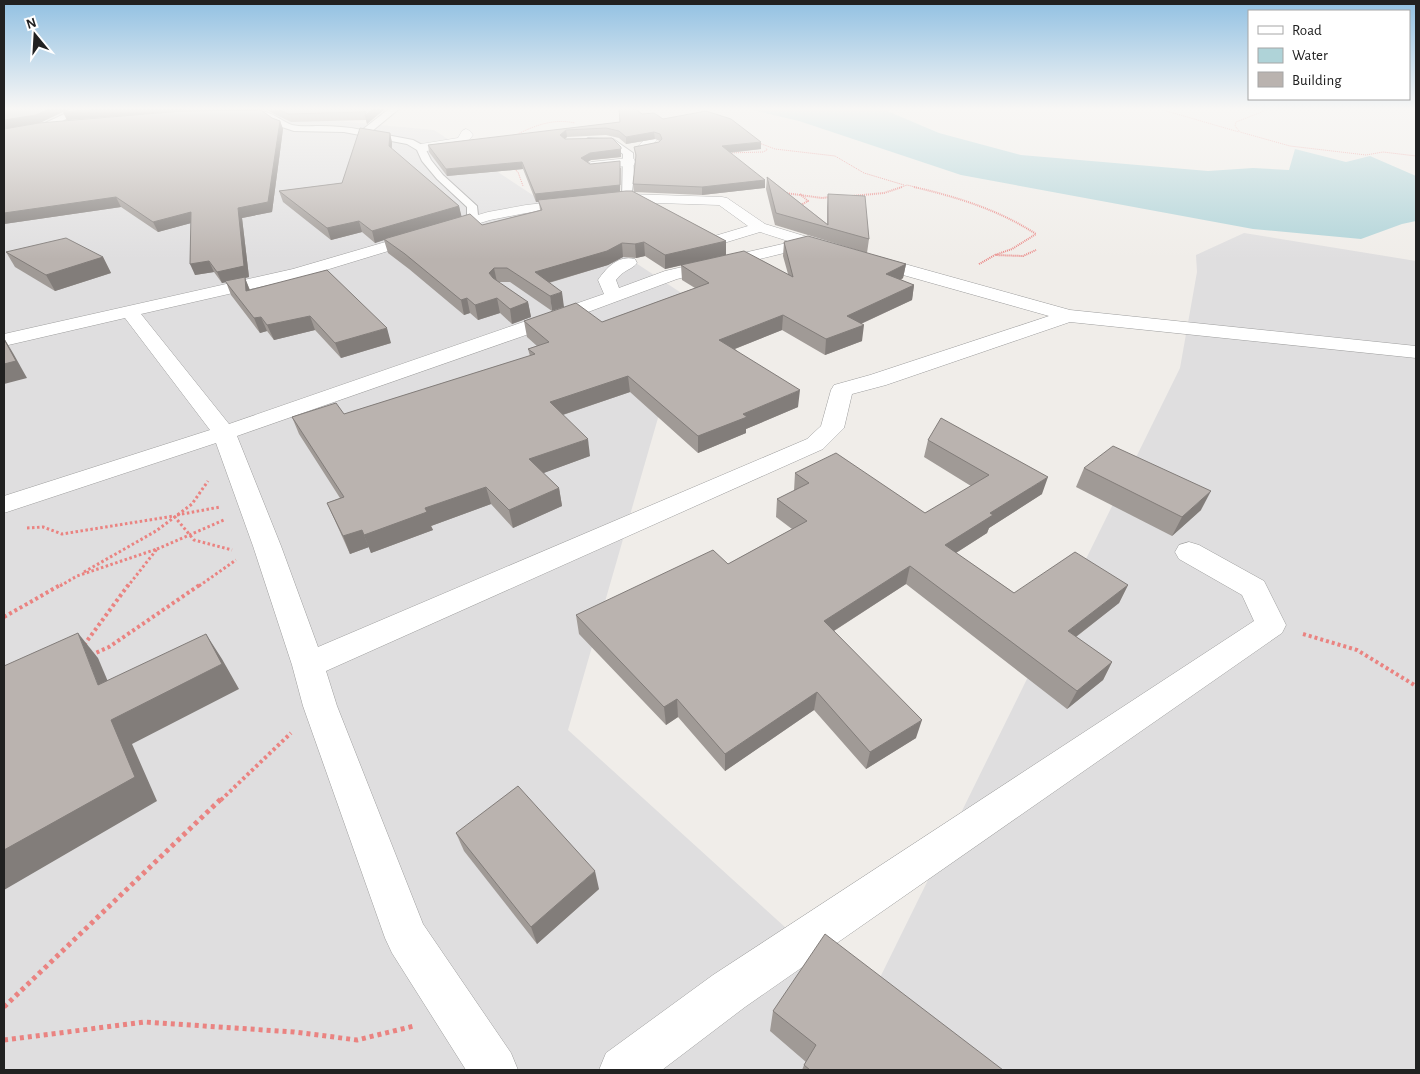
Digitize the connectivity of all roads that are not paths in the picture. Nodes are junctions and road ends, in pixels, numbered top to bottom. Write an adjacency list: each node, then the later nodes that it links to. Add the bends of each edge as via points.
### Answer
1 (428, 158): 8 (lane, via 446,182 472,206 473,217)
2 (623, 158): 4 (street)
3 (625, 158): 6 (lane)
4 (596, 171)
5 (551, 193): 7 (street, via 561,196)
6 (627, 198): 7 (street); 9 (street, via 695,194 722,201)
7 (566, 205): 8 (street, via 522,210)
8 (468, 222): 10 (street); 15 (street, via 297,273)
9 (760, 227): 11 (street); 12 (street)
10 (486, 235)
11 (714, 241)
12 (808, 243): 14 (street, via 671,275); 16 (street)
13 (629, 263): 14 (street, via 616,268 607,280)
14 (614, 296): 19 (street, via 542,315)
15 (129, 311): 17 (street); 19 (street)
16 (1069, 316): 18 (street); 22 (street, via 842,390 832,428 815,444)
17 (4, 340)
18 (1416, 352)
19 (229, 446): 20 (street); 22 (street, via 251,504 256,550)
20 (4, 505)
21 (1189, 552): 24 (street, via 1254,588 1271,625 729,991)
22 (308, 665): 23 (street, via 320,706 407,938)
23 (494, 1070)
24 (623, 1070)

